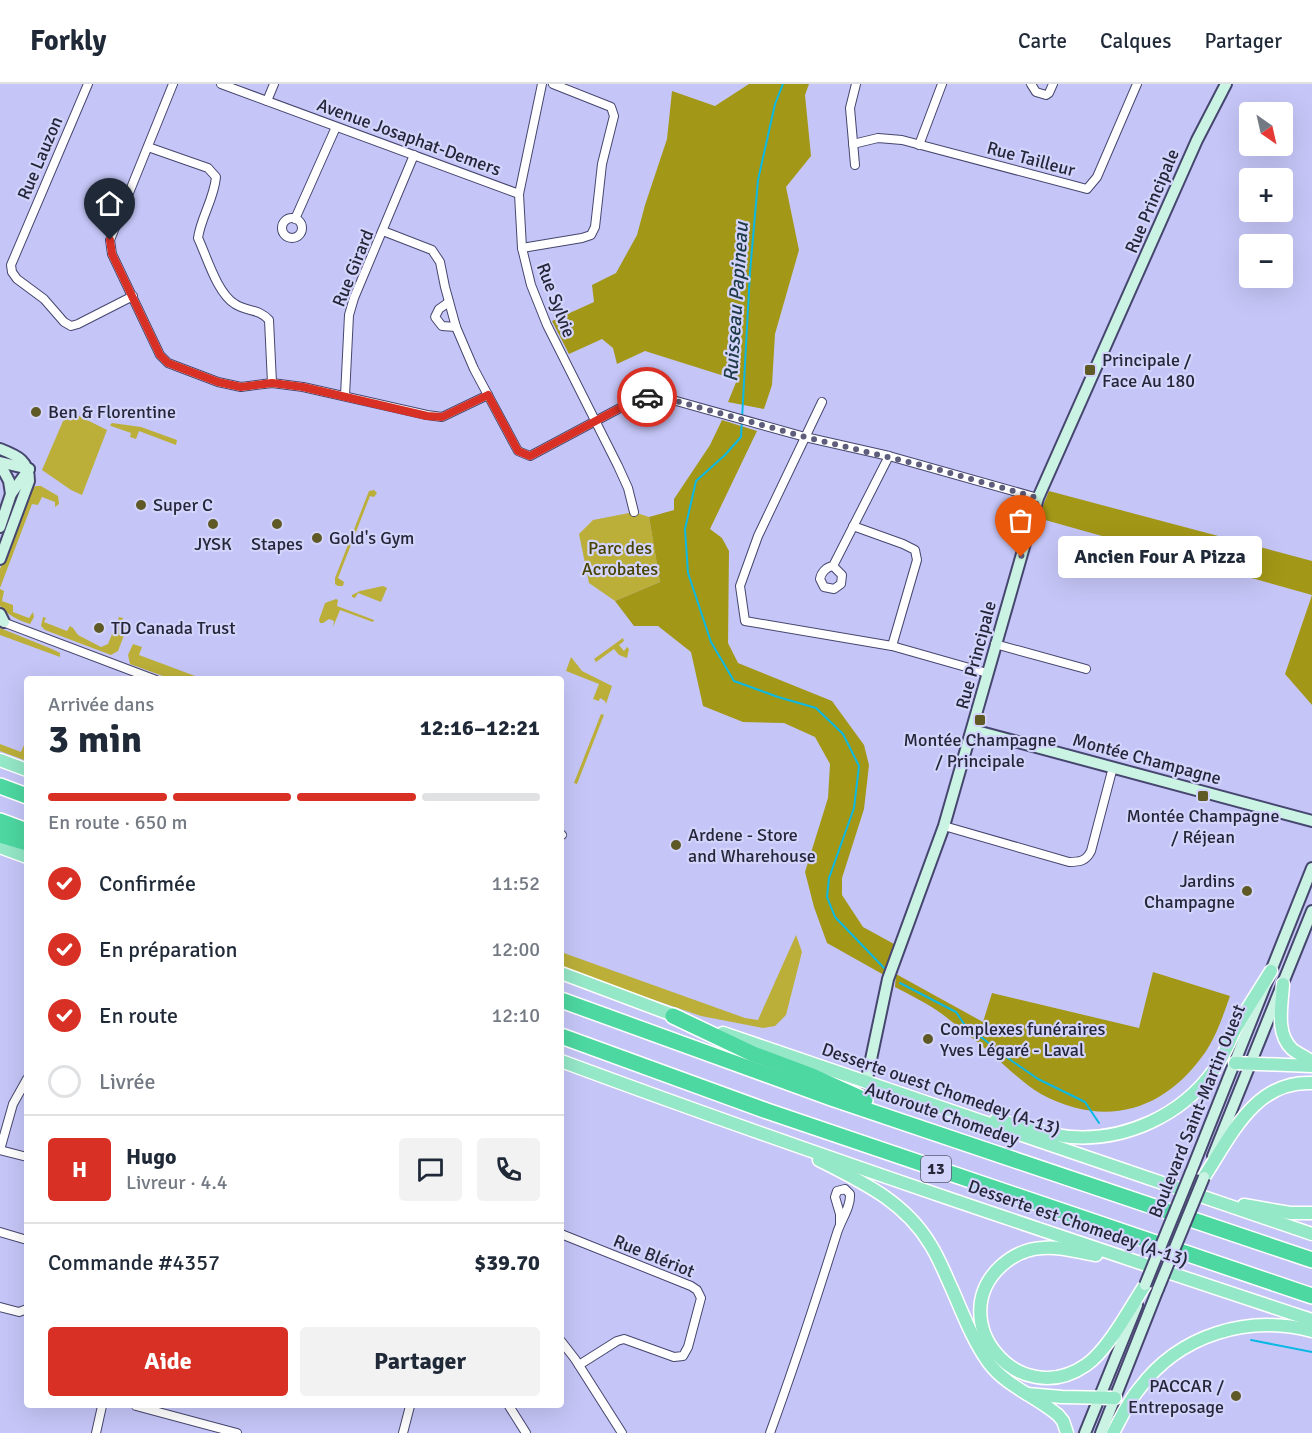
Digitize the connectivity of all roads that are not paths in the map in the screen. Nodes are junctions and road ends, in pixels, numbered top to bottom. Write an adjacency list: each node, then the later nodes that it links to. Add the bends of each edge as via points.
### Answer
1 (88, 84): 24 (street, Rue Lauzon, via 11,265 12,272 71,326)
2 (173, 84): 17 (street)
3 (221, 84): 13 (street, Avenue Josaphat-Demers)
4 (274, 84): 13 (street)
5 (542, 84): 20 (street, Rue Sylvie)
6 (553, 84): 23 (street, via 611,107 614,116 602,164 595,228 591,235 582,238)
7 (856, 84): 15 (street, via 850,108)
8 (942, 84): 16 (street)
9 (1031, 84): 10 (street, via 1036,92 1046,95)
10 (1053, 84)
11 (1137, 84): 16 (street, Rue Tailleur, via 1097,177 1087,189)
12 (1226, 84): 38 (street, Rue Principale, via 1197,140)
13 (267, 101): 14 (street, Avenue Josaphat-Demers)
14 (336, 127): 18 (street, Avenue Josaphat-Demers); 21 (street)
15 (853, 144): 16 (street, Rue Tailleur, via 878,138); 19 (street)
16 (919, 145)
17 (148, 147): 24 (street, via 110,240 112,254); 27 (street, via 208,168 216,177 198,238 224,295 269,320)
18 (414, 155): 20 (street, Avenue Josaphat-Demers); 22 (street, Rue Girard)
19 (855, 165)
20 (519, 194): 23 (street, Rue Sylvie)
21 (295, 219)
22 (383, 231): 25 (street, via 432,250 440,262); 29 (street, Rue Girard, via 349,315)
23 (522, 248): 31 (street, Rue Sylvie, via 547,325)
24 (133, 296): 27 (street, via 160,355 168,363 241,387)
25 (449, 302): 26 (street); 26 (street, via 435,316 442,326)
26 (456, 327): 28 (street)
27 (272, 383): 29 (street)
28 (488, 395): 29 (street, via 442,417); 31 (street, via 518,451 530,456)
29 (345, 396)
30 (822, 402): 32 (street)
31 (596, 422): 32 (street, via 635,400 662,397); 39 (street, Rue Sylvie, via 628,489)
32 (805, 437): 34 (street); 46 (street, via 758,536 740,586 745,621)
33 (0, 450): 36 (street, via 21,460)
34 (889, 456): 38 (street); 40 (street)
35 (0, 463): 36 (street); 37 (street)
36 (29, 469): 37 (street); 42 (street, via 29,481)
37 (11, 494): 41 (street)
38 (1038, 498): 45 (street, Rue Principale)
39 (634, 512)
40 (853, 526): 43 (street); 46 (street, via 915,550 917,560)
41 (0, 527)
42 (0, 559)
43 (833, 566)
44 (1, 619): 49 (street)
45 (995, 644): 47 (street); 48 (street, Rue Principale)
46 (892, 646): 48 (street)
47 (1086, 669)
48 (987, 673): 50 (street, Rue Principale)
49 (146, 676)
50 (973, 730): 52 (street, Montée Champagne); 58 (street, Rue Principale)
51 (0, 760): 53 (main road)
52 (1113, 768): 56 (street, Montée Champagne); 58 (street, via 1091,851 1080,862)
53 (24, 769)
54 (0, 786): 55 (highway)
55 (24, 795)
56 (1312, 820)
57 (0, 821): 59 (highway)
58 (944, 826): 76 (street, Rue Principale, via 888,979)
59 (24, 830)
60 (0, 835): 61 (highway)
61 (24, 842)
62 (0, 847): 63 (main road)
63 (24, 856)
64 (1312, 868): 66 (street, Boulevard Saint-Martin Ouest)
65 (1312, 911): 68 (street, Boulevard Saint-Martin Ouest)
66 (1271, 971): 73 (street, Boulevard Saint-Martin Ouest); 79 (main road, via 1209,1077 1175,1108 1142,1126 1112,1135 1071,1137)
67 (564, 974): 70 (main road, Desserte ouest Chomedey (A-13))
68 (1282, 984): 74 (street, Boulevard Saint-Martin Ouest); 75 (main road, via 1282,1034 1291,1048)
69 (564, 1001): 80 (highway, Autoroute Chomedey / 13)
70 (674, 1016): 76 (main road, Desserte ouest Chomedey (A-13)); 80 (highway)
71 (564, 1037): 95 (highway, 13, via 767,1111)
72 (564, 1061): 81 (main road, Desserte est Chomedey (A-13))
73 (1235, 1063): 74 (main road); 94 (street, Boulevard Saint-Martin Ouest, bridge)
74 (1250, 1063): 75 (main road); 84 (street, Boulevard Saint-Martin Ouest)
75 (1312, 1064)
76 (866, 1083): 79 (main road, Desserte ouest Chomedey (A-13))
77 (1312, 1083): 84 (main road, via 1282,1087 1258,1100)
78 (24, 1084): 82 (street, via 13,1104)
79 (942, 1109): 85 (main road, Desserte ouest Chomedey (A-13))
80 (936, 1133): 92 (highway, Autoroute Chomedey / 13)
81 (775, 1138): 93 (main road, Desserte est Chomedey (A-13)); 102 (main road, via 874,1188 906,1213 935,1253 986,1359)
82 (0, 1150): 83 (street)
83 (24, 1156)
84 (1204, 1177): 104 (street, Boulevard Saint-Martin Ouest, bridge)
85 (1205, 1198): 86 (main road, via 1290,1213); 89 (main road, Desserte ouest Chomedey (A-13))
86 (1312, 1213)
87 (840, 1224): 114 (street)
88 (0, 1232): 91 (street)
89 (1312, 1234)
90 (564, 1235): 101 (street, Rue Blériot, via 691,1286 701,1298 683,1356 674,1357 624,1339)
91 (24, 1239)
92 (1312, 1260)
93 (1144, 1264): 94 (main road, via 1058,1248 1020,1253 999,1268 987,1286 981,1305 984,1331 995,1353 1010,1368 1036,1378 1062,1377 1082,1368 1097,1355); 98 (main road, Desserte est Chomedey (A-13))
94 (1145, 1285): 103 (street, Boulevard Saint-Martin Ouest)
95 (1312, 1296)
96 (0, 1307): 97 (street)
97 (24, 1310)
98 (1312, 1320)
99 (1312, 1331): 118 (main road, via 1251,1325 1194,1342 1147,1378)
100 (564, 1345): 101 (street)
101 (579, 1365): 113 (street)
102 (1026, 1394): 103 (main road); 115 (main road, via 1058,1415)
103 (1100, 1398): 104 (main road); 116 (street, Boulevard Saint-Martin Ouest)
104 (1115, 1398): 117 (street, Boulevard Saint-Martin Ouest)
105 (102, 1408): 109 (street)
106 (143, 1408): 110 (street)
107 (409, 1408): 111 (street)
108 (510, 1408): 112 (street)
109 (96, 1433)
110 (237, 1433)
111 (403, 1433)
112 (526, 1433)
113 (622, 1433)
114 (770, 1433)
115 (1067, 1433)
116 (1085, 1433)
117 (1101, 1433)
118 (1113, 1433)

